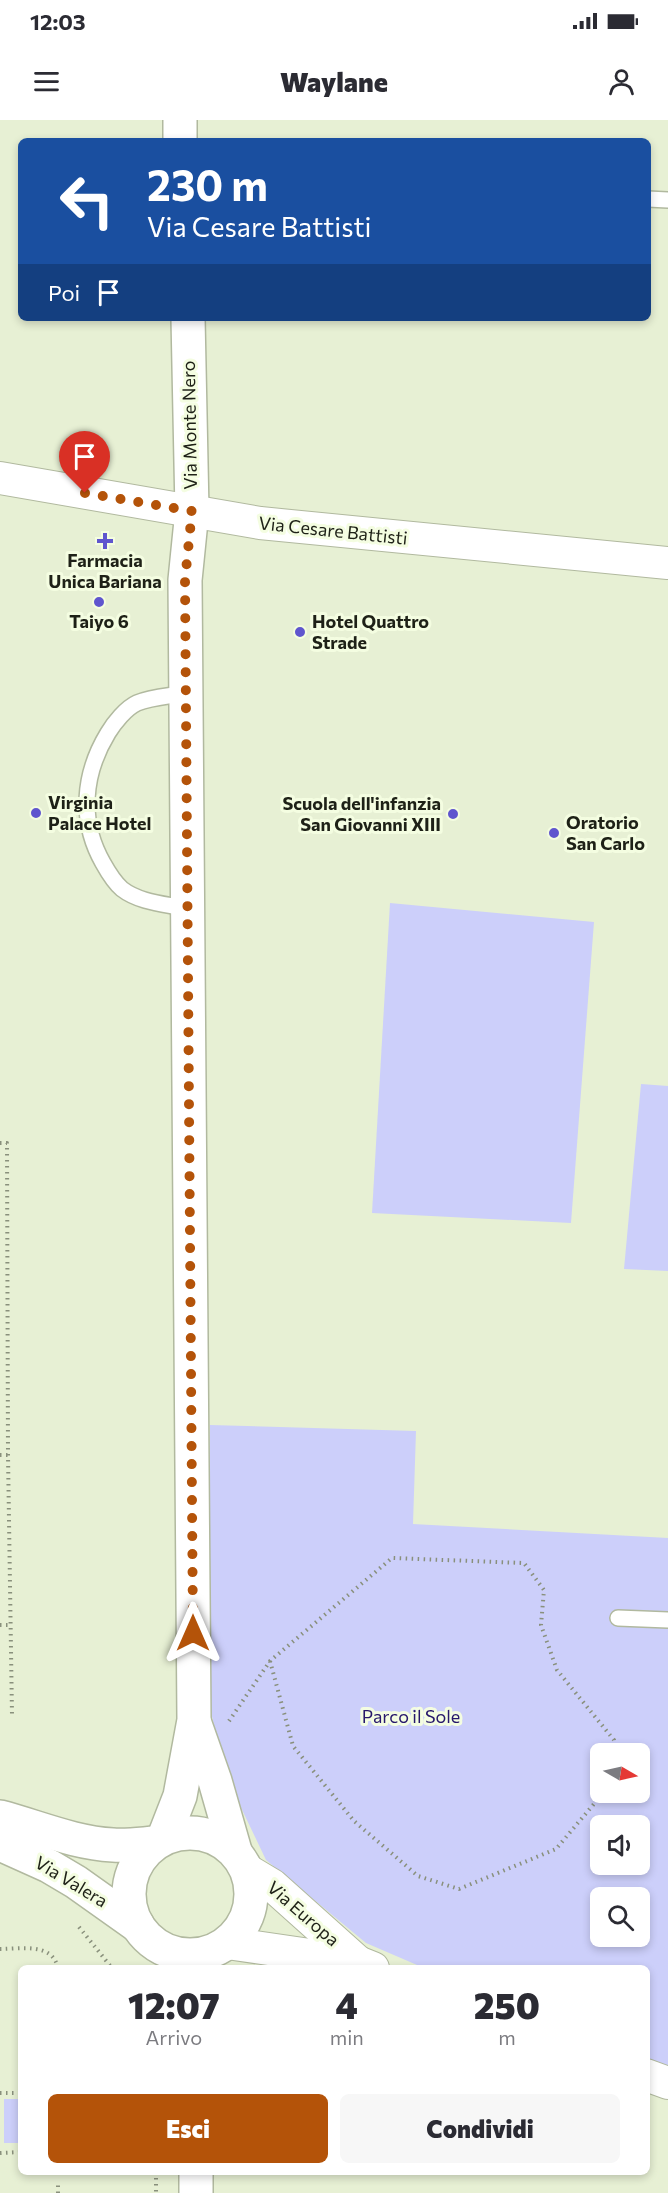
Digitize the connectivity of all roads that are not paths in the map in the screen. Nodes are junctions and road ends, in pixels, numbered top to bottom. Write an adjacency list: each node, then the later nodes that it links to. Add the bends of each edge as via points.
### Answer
1 (180, 120): 2 (street)
2 (180, 138)
3 (651, 199): 4 (lane)
4 (668, 200)
5 (188, 321): 7 (street, Via Monte Nero)
6 (0, 478): 7 (street, Via Cesare Battisti)
7 (192, 511): 8 (street, Via Cesare Battisti, via 260,523); 9 (street, Via Monte Nero, via 185,580)
8 (668, 563)
9 (186, 693): 10 (street, Via Monte Nero); 10 (lane, via 135,704 114,723 98,750 86,792 87,822 96,849 122,889 143,899)
10 (188, 909): 13 (street, Via Monte Nero)
11 (618, 1618): 12 (lane)
12 (668, 1620)
13 (194, 1720): 15 (street, Via Monte Nero, via 180,1796); 17 (street, Via Monte Nero)
14 (0, 1817): 15 (street, Via Valera, via 85,1841 113,1845)
15 (160, 1840): 17 (street, via 185,1832 206,1834 222,1840); 18 (street, via 139,1859 131,1878 129,1901)
16 (0, 1844): 18 (street, Via Valera, via 76,1882)
17 (241, 1860): 19 (street, via 251,1889 249,1912); 20 (street, Via Europa)
18 (150, 1946): 19 (street, via 182,1955 214,1950)
19 (225, 1956): 20 (street, Via Europa)
20 (366, 1965)
21 (650, 2077): 22 (street)
22 (668, 2084)
23 (196, 2175): 24 (street)
24 (196, 2193)

